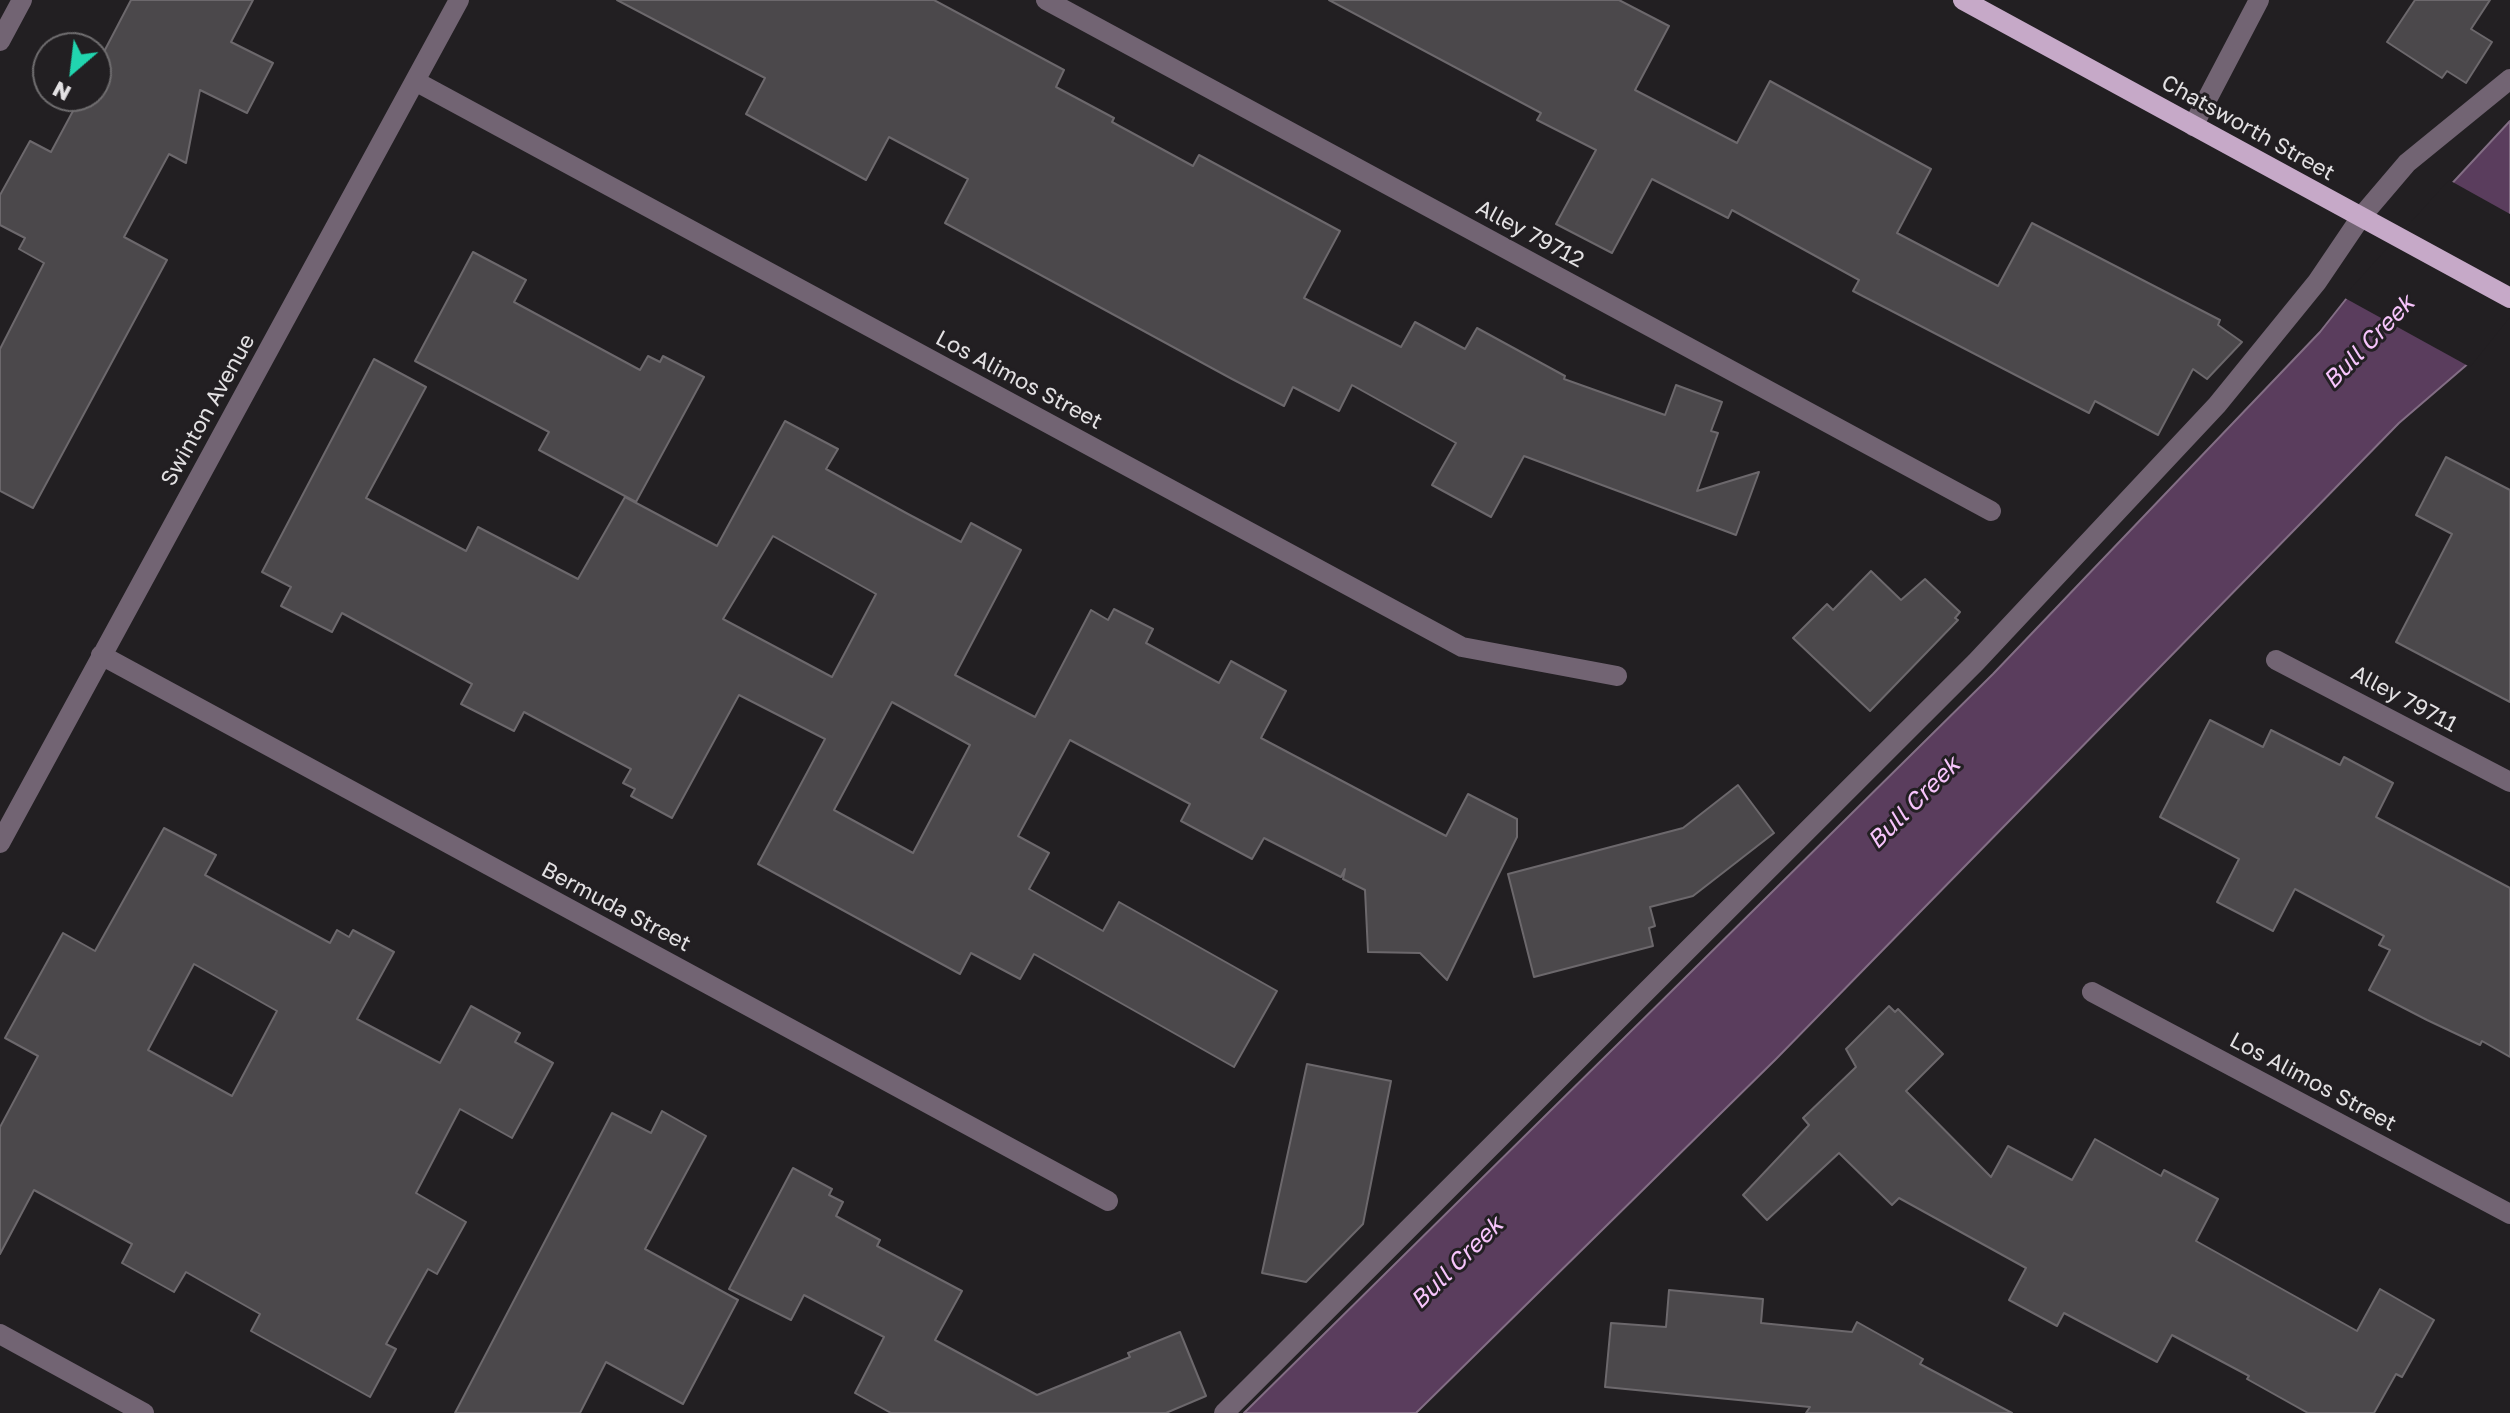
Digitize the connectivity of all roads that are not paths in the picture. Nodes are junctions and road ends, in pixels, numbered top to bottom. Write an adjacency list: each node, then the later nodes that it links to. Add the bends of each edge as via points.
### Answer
1 (22, 0): 6 (street)
2 (459, 0): 8 (street, Swinton Avenue)
3 (1046, 0): 12 (street, Alley 79712)
4 (1963, 0): 9 (main road, Chatsworth Street)
5 (2259, 0): 9 (street)
6 (0, 41)
7 (2510, 79): 10 (street, via 2407,163)
8 (415, 81): 13 (street, Swinton Avenue); 15 (street, Los Alimos Street, via 1462,647)
9 (2193, 126): 10 (main road, Chatsworth Street)
10 (2361, 217): 11 (main road, Chatsworth Street); 23 (street, via 2317,282 2217,405 1976,662)
11 (2510, 298)
12 (1991, 511)
13 (101, 655): 17 (street, Swinton Avenue); 19 (street, Bermuda Street)
14 (2276, 660): 16 (street, Alley 79711)
15 (1617, 676)
16 (2510, 782)
17 (0, 843)
18 (2092, 992): 20 (street, Los Alimos Street)
19 (1108, 1201)
20 (2510, 1214)
21 (0, 1334): 22 (street)
22 (144, 1413)
23 (1224, 1413)

